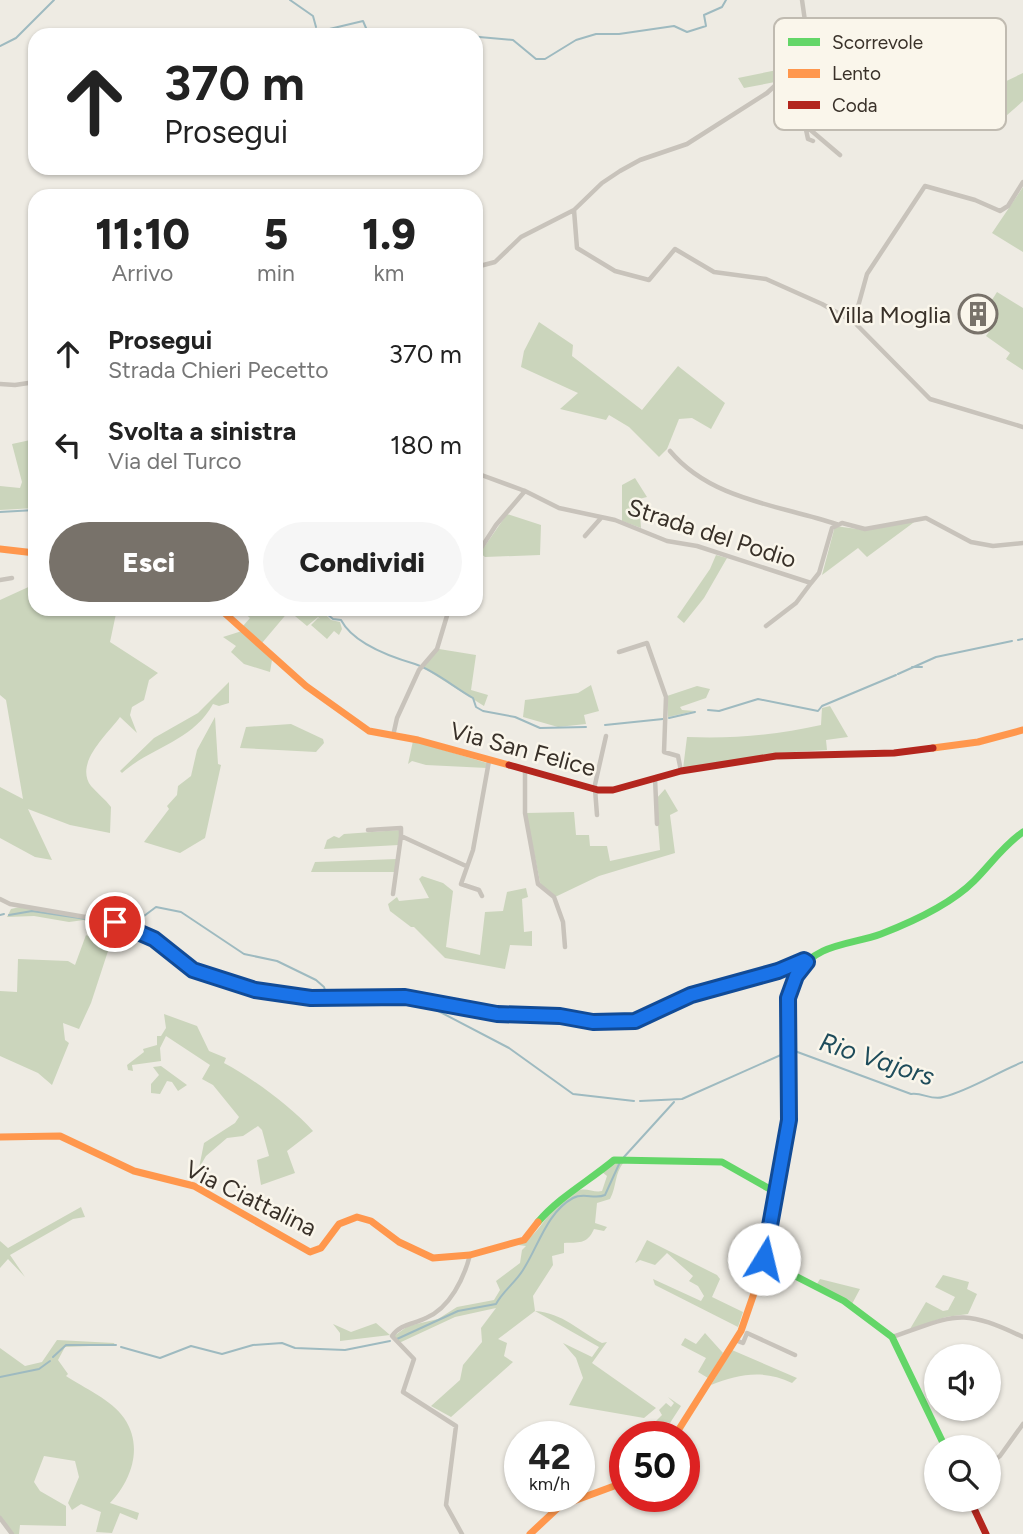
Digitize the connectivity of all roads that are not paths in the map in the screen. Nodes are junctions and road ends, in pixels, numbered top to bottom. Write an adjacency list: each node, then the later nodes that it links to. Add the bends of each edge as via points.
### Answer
1 (802, 0): 2 (street)
2 (805, 18)
3 (774, 87): 9 (street, via 687,144 640,160 602,183)
4 (806, 130): 6 (street)
5 (810, 130): 7 (street)
6 (813, 141)
7 (840, 155)
8 (1023, 182): 11 (street, via 1000,211 925,186 867,274)
9 (574, 210): 10 (street, via 521,237 495,262); 11 (street, via 577,248 623,274 652,279 669,252 678,249 714,272 776,282)
10 (483, 265)
11 (854, 321): 14 (street, via 930,399)
12 (28, 382): 13 (street)
13 (0, 384)
14 (1023, 427)
15 (670, 451): 19 (street, via 683,466 754,503)
16 (483, 476): 17 (street, Strada del Podio)
17 (525, 491): 18 (street, Strada del Podio, via 559,508); 22 (street)
18 (601, 517): 20 (street); 27 (street, Strada del Podio)
19 (837, 524): 21 (street, via 865,529 926,517 971,542 993,546); 27 (street, Strada del Podio, via 828,538 819,573)
20 (585, 536)
21 (1023, 543)
22 (483, 545)
23 (0, 549): 24 (street)
24 (28, 552)
25 (12, 578): 26 (street)
26 (0, 580)
27 (810, 583): 30 (street, via 796,603)
28 (228, 616): 33 (street, Via San Felice, via 321,698 369,731)
29 (447, 616): 33 (street, via 437,649 420,668)
30 (766, 626)
31 (619, 652): 37 (street, via 647,643 666,697 664,752 678,756)
32 (1023, 730): 37 (street, Via San Felice, via 936,748 776,756)
33 (393, 736): 35 (street, Via San Felice)
34 (606, 736): 39 (street)
35 (489, 761): 36 (street, Via San Felice); 45 (street, via 478,828)
36 (525, 770): 39 (street, Via San Felice); 49 (street, via 525,813 538,884 554,897)
37 (681, 771): 38 (street, Via San Felice)
38 (655, 778): 39 (street, Via San Felice, via 613,790); 41 (street)
39 (595, 789): 40 (street)
40 (597, 815)
41 (657, 824)
42 (368, 830): 44 (street, via 401,828)
43 (1023, 831): 50 (street, via 973,882 947,901 881,934 825,949)
44 (401, 836): 45 (street); 46 (street)
45 (466, 866): 47 (street, via 462,886 479,890)
46 (393, 894)
47 (482, 896)
48 (0, 899): 50 (street, via 120,923 154,939 193,970 255,990 311,998 405,997 497,1014 593,1022 635,1021 691,995)
49 (565, 947)
50 (807, 962): 52 (street, via 788,998 789,1120)
51 (0, 1137): 53 (street, Via Ciattalina, via 60,1136 134,1171 194,1186 310,1252 321,1248 339,1224 357,1217 428,1256)
52 (775, 1192): 53 (street, via 722,1162 614,1160 552,1205 524,1240); 54 (street)
53 (470, 1255): 67 (street, via 463,1278 445,1302 427,1318 395,1331 393,1340 414,1359 403,1392 456,1426 446,1505)
54 (764, 1259): 55 (street, via 845,1301); 57 (street)
55 (892, 1337): 56 (street, via 962,1315 978,1317); 61 (street)
56 (1023, 1337)
57 (735, 1340): 58 (street, via 743,1343 747,1333); 59 (street)
58 (795, 1355)
59 (684, 1421)
60 (1023, 1424): 62 (street)
61 (939, 1435)
62 (1001, 1455)
63 (609, 1488): 68 (street, via 560,1506)
64 (976, 1512): 69 (street)
65 (0, 1518): 66 (street)
66 (12, 1534)
67 (462, 1534)
68 (530, 1534)
69 (986, 1534)

